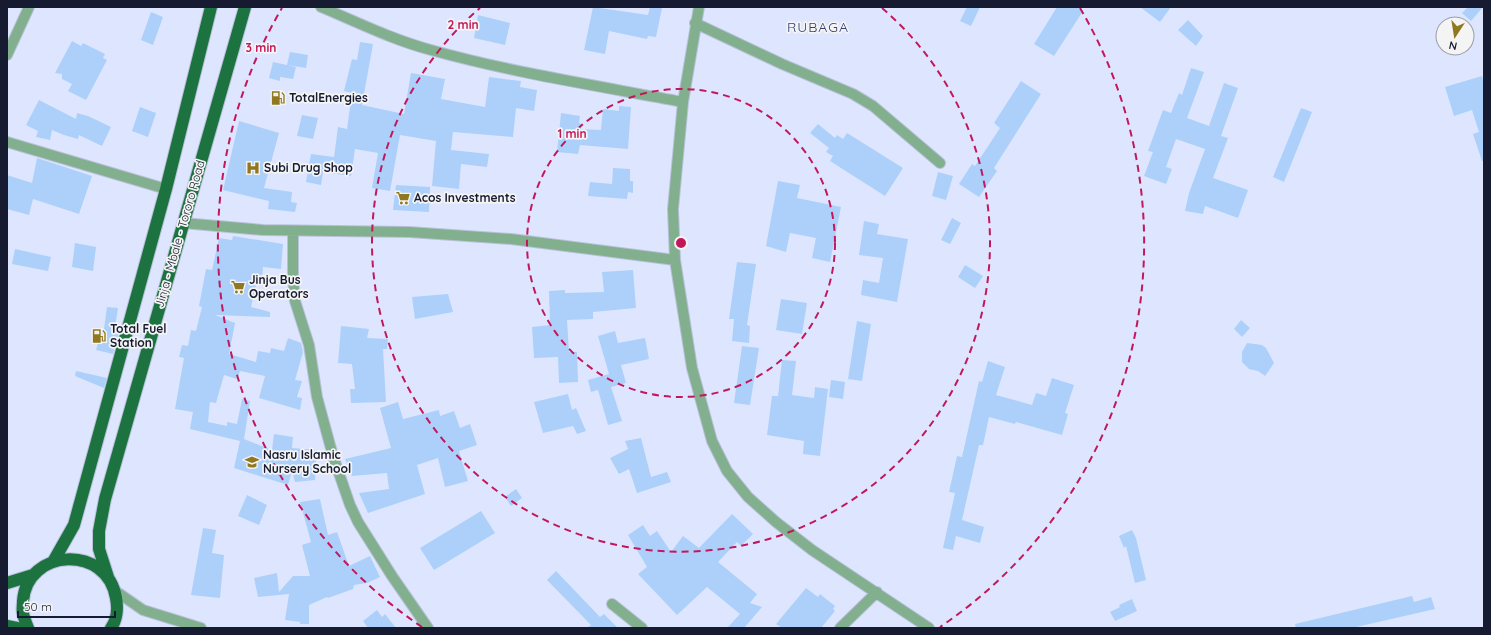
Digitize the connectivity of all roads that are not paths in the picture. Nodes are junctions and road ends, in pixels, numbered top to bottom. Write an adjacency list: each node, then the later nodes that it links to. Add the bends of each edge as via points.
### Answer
1 (30, 7): 7 (street)
2 (211, 7): 11 (highway, Jinja - Mbale - Tororo Road)
3 (245, 7): 12 (highway, Jinja - Mbale - Tororo Road)
4 (321, 7): 8 (street, via 431,50 522,72)
5 (698, 7): 6 (street)
6 (695, 22): 8 (street); 10 (street, via 782,64 853,94 873,106)
7 (7, 55)
8 (683, 102): 14 (street, via 673,209)
9 (7, 142): 11 (street)
10 (940, 163)
11 (166, 189): 15 (highway, Jinja - Mbale - Tororo Road, via 74,525)
12 (183, 223): 13 (street); 17 (highway, Jinja - Mbale - Tororo Road, via 105,499 99,531 99,550)
13 (293, 231): 14 (street, via 409,232 511,238); 27 (street, via 292,277 295,301 308,345 317,397 338,470 358,522)
14 (675, 260): 20 (street, via 692,368 712,441 726,471 748,497 776,522 812,550)
15 (53, 562): 16 (highway); 17 (highway, via 68,559 83,561 97,567)
16 (33, 575): 18 (highway); 24 (highway, via 24,593 22,612)
17 (108, 577): 19 (highway, Jinja - Mbale - Tororo Road)
18 (7, 583)
19 (114, 590): 25 (highway, Jinja - Mbale - Tororo Road, via 117,607); 26 (street, via 143,610)
20 (877, 592): 29 (street); 30 (street)
21 (612, 604): 28 (street)
22 (7, 626): 23 (highway)
23 (17, 628)
24 (28, 628)
25 (112, 628)
26 (200, 628)
27 (428, 628)
28 (642, 628)
29 (840, 628)
30 (929, 628)

